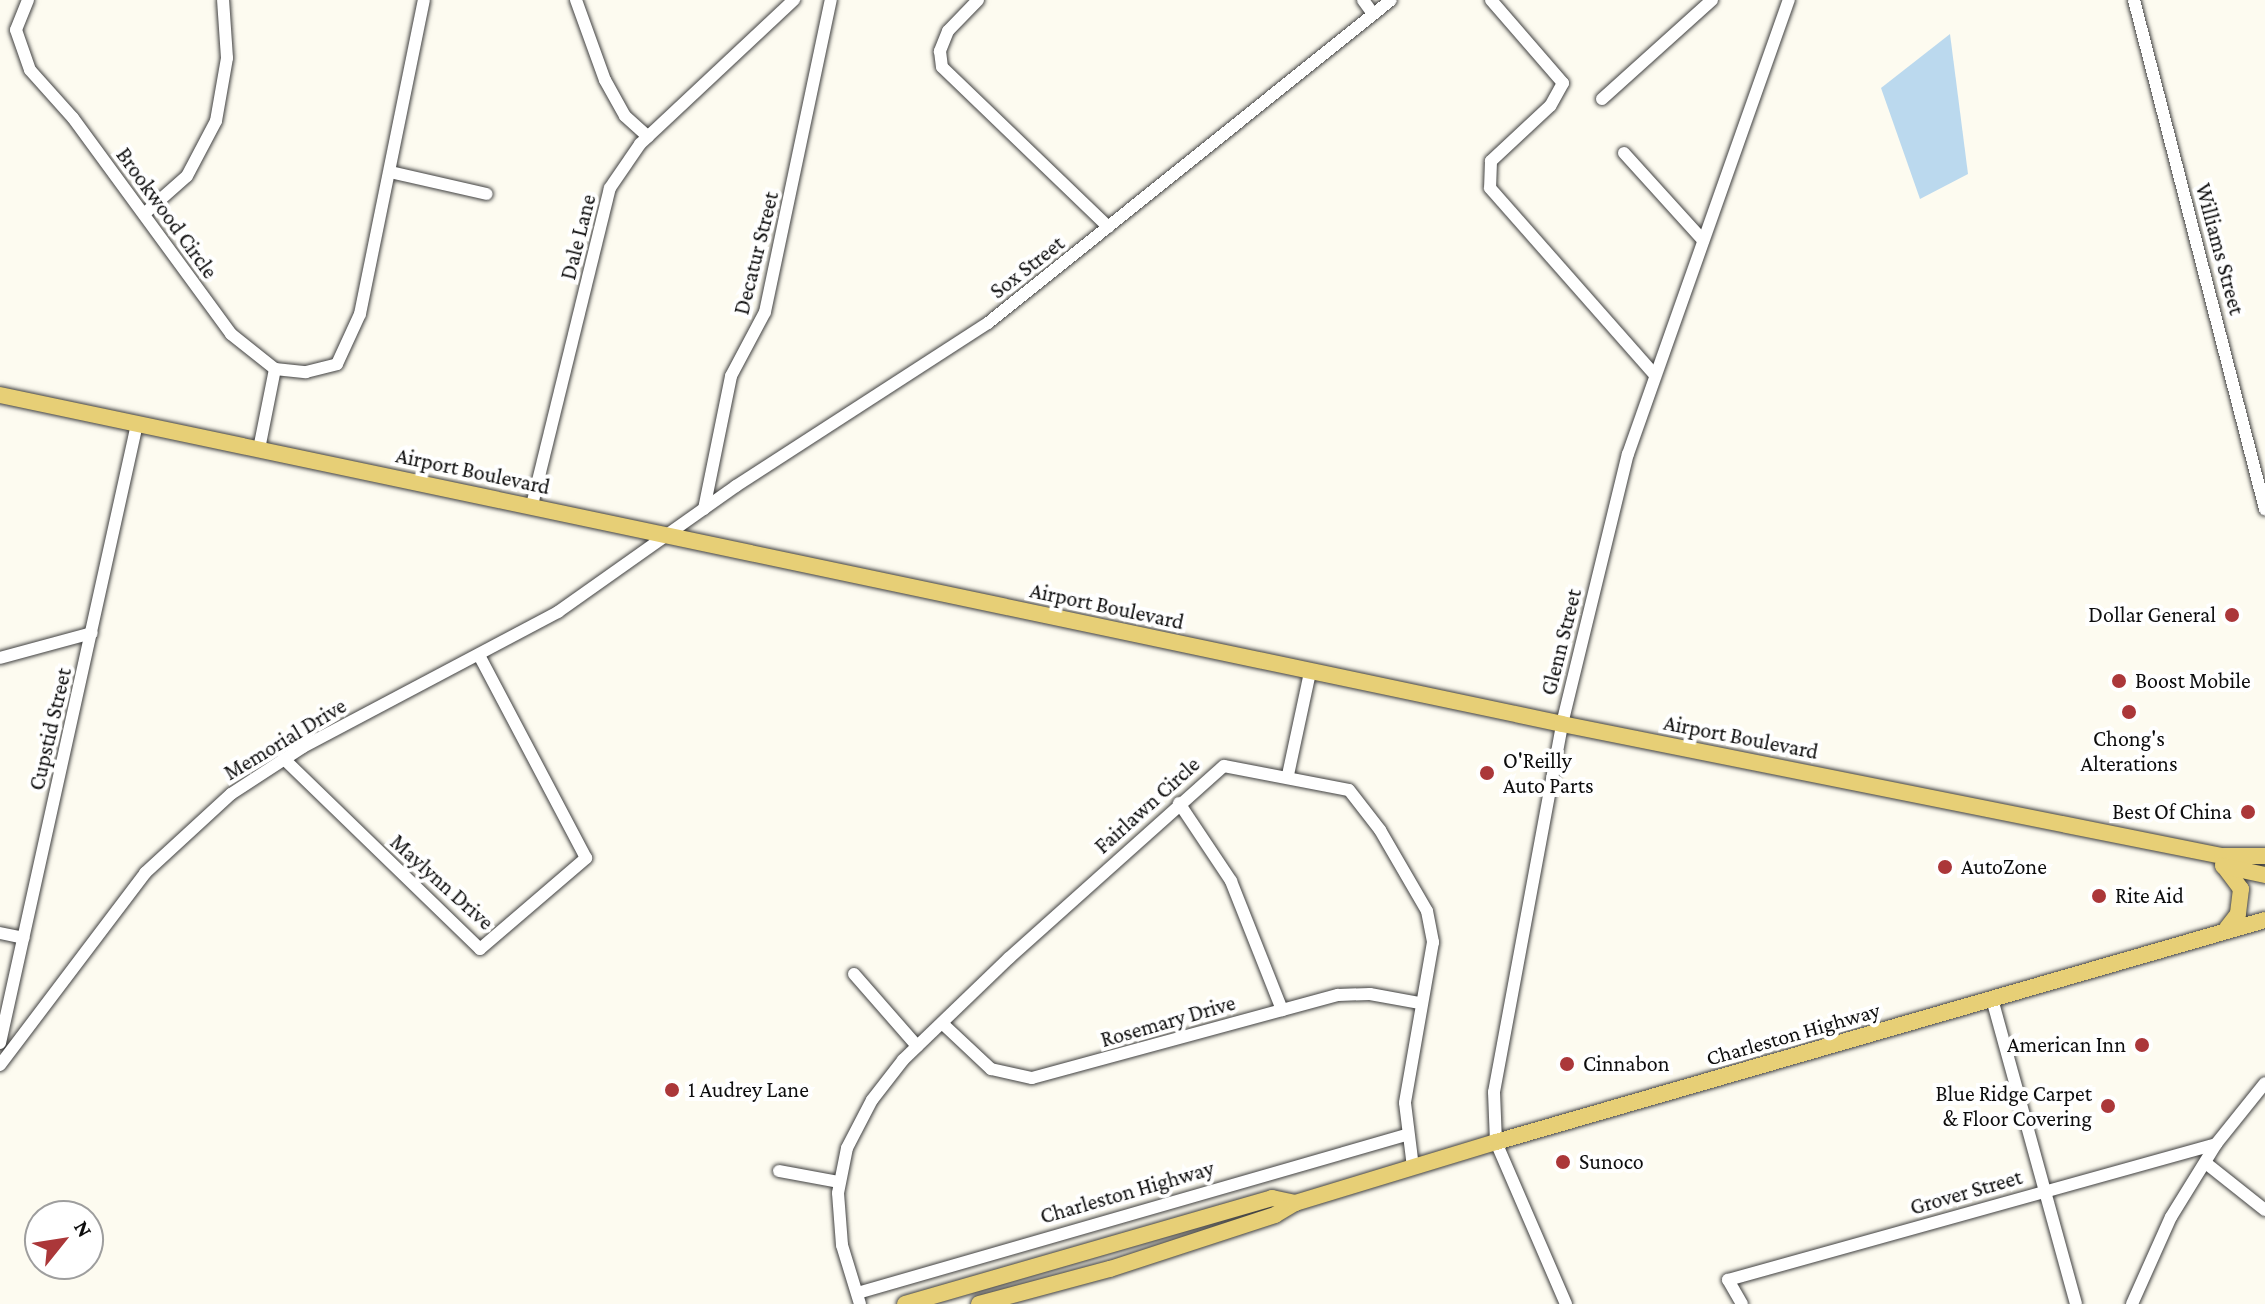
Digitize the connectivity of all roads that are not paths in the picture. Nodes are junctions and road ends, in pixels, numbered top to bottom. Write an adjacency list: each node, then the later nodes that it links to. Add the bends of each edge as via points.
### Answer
1 (28, 0): 20 (street, Brookwood Circle, via 16,19 24,60)
2 (223, 0): 20 (street, via 227,58 216,121 187,176)
3 (424, 0): 18 (street)
4 (576, 0): 16 (street, via 605,80 625,116)
5 (794, 0): 16 (street, Dale Lane)
6 (831, 0): 29 (street, Decatur Street, via 765,312 731,376)
7 (978, 0): 21 (street, via 943,41 941,59 948,76)
8 (1363, 0): 14 (street)
9 (1391, 0): 14 (street, Sox Street)
10 (1491, 0): 24 (street, via 1563,83 1550,106 1491,161 1487,179 1495,197)
11 (1712, 0): 15 (street)
12 (1789, 0): 22 (street, Glenn Street)
13 (2134, 0): 30 (street, Williams Street)
14 (1373, 14): 21 (street, Sox Street)
15 (1602, 99)
16 (648, 137): 28 (street, Dale Lane, via 621,169 602,208)
17 (1624, 153): 22 (street)
18 (390, 172): 19 (street); 23 (street, via 369,284 344,356 318,372)
19 (487, 194)
20 (144, 214): 23 (street, Brookwood Circle, via 224,326)
21 (1108, 227): 29 (street, Sox Street, via 988,323)
22 (1703, 240): 24 (street, Glenn Street)
23 (275, 369): 27 (street)
24 (1654, 374): 36 (street, Glenn Street, via 1628,454)
25 (0, 395): 26 (main road, Airport Boulevard)
26 (137, 424): 27 (main road, Airport Boulevard); 32 (street, Cupstid Street)
27 (259, 449): 28 (main road, Airport Boulevard)
28 (532, 505): 31 (main road, Airport Boulevard)
29 (704, 509): 31 (street, Sox Street)
30 (2265, 509)
31 (665, 534): 33 (street, Memorial Drive, via 597,588); 35 (main road, Airport Boulevard)
32 (92, 633): 34 (street); 47 (street, Cupstid Street)
33 (479, 655): 37 (street, Memorial Drive); 37 (street, Maylynn Drive, via 586,858 480,949)
34 (0, 658)
35 (1310, 672): 36 (main road, Airport Boulevard); 38 (street)
36 (1562, 724): 40 (main road, Airport Boulevard); 58 (street, Glenn Street, via 1494,1092)
37 (284, 759): 55 (street, Memorial Drive, via 231,794 145,873)
38 (1288, 775): 39 (street, Fairlawn Circle, via 1224,766); 50 (street, Fairlawn Circle, via 1339,786 1357,797 1402,866 1432,931)
39 (1179, 803): 51 (street, via 1231,881); 52 (street, Fairlawn Circle)
40 (2205, 853): 41 (main road, Airport Boulevard); 42 (main road, Airport Boulevard)
41 (2265, 856)
42 (2223, 865): 43 (main road, Airport Boulevard); 45 (main road, via 2241,889 2238,914)
43 (2265, 875)
44 (2262, 916): 45 (main road, Charleston Highway)
45 (2227, 928): 49 (main road, Charleston Highway)
46 (0, 933): 47 (street)
47 (23, 938): 53 (street, Cupstid Street)
48 (854, 974): 54 (street)
49 (1992, 999): 58 (main road, Charleston Highway); 64 (street)
50 (1420, 1003): 51 (street, Rosemary Drive, via 1349,994); 57 (street, Fairlawn Circle, via 1406,1082)
51 (1282, 1010): 52 (street, Rosemary Drive, via 1032,1078 991,1069)
52 (943, 1024): 54 (street, Fairlawn Circle)
53 (0, 1043)
54 (917, 1046): 63 (street, Fairlawn Circle, via 861,1118)
55 (0, 1064)
56 (2265, 1083): 59 (street)
57 (1406, 1135): 61 (street, Fairlawn Circle); 67 (street, Charleston Highway)
58 (1496, 1142): 61 (main road, Charleston Highway); 70 (street, Glenn Street)
59 (2216, 1144): 60 (street); 64 (street, Grover Street)
60 (2207, 1164): 66 (street); 73 (street, via 2171,1217)
61 (1413, 1167): 65 (main road, Charleston Highway)
62 (779, 1171): 63 (street)
63 (839, 1182): 67 (street, Fairlawn Circle, via 842,1245)
64 (2045, 1191): 71 (street, Grover Street, via 1728,1280); 72 (street)
65 (1295, 1203): 68 (main road, Charleston Highway, via 1272,1198); 69 (main road, Charleston Highway, via 1275,1215 1110,1269)
66 (2265, 1210)
67 (860, 1298)
68 (905, 1304)
69 (979, 1304)
70 (1566, 1304)
71 (1742, 1304)
72 (2076, 1304)
73 (2132, 1304)

